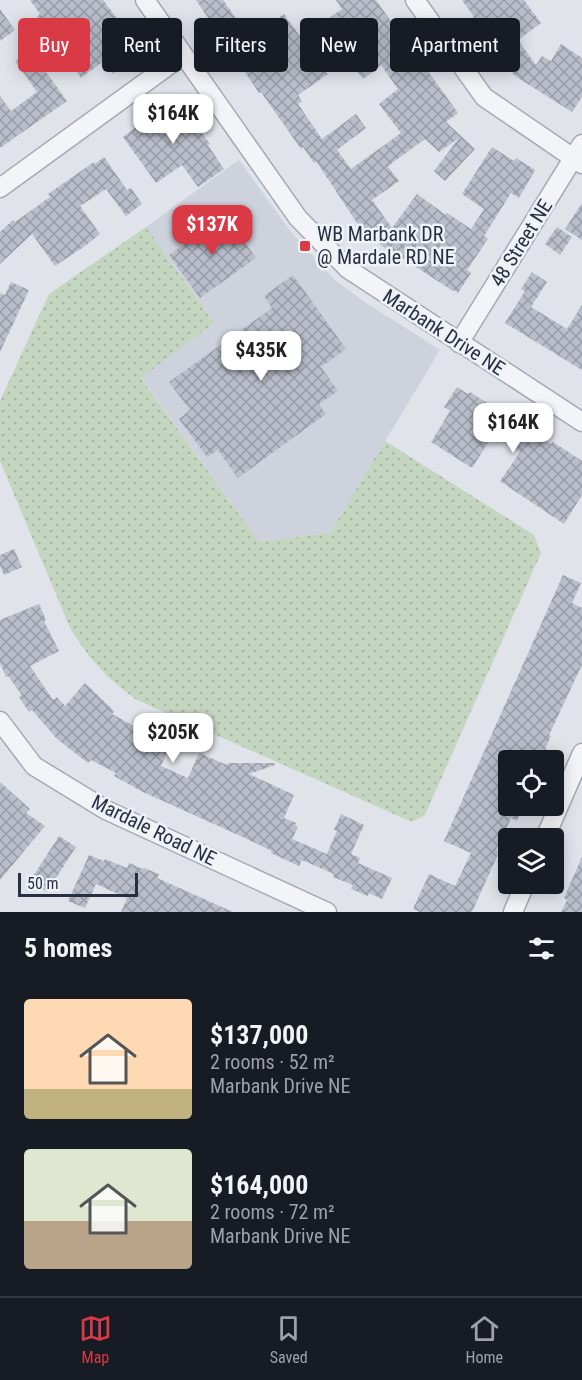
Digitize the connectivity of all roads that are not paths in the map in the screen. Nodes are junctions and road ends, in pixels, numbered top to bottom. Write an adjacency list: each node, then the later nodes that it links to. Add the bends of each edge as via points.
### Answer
1 (145, 0): 3 (street, Marbank Drive NE)
2 (415, 0): 4 (street, via 484,97)
3 (183, 55): 5 (street); 6 (street, Marbank Drive NE, via 298,218 348,269)
4 (579, 155): 6 (street, 48 Street NE)
5 (0, 188)
6 (459, 343): 7 (street, Marbank Drive NE)
7 (582, 422)
8 (0, 721): 12 (street, Mardale Road NE, via 34,766 106,810)
9 (582, 753): 10 (street)
10 (549, 828)
11 (521, 894): 14 (street)
12 (286, 904): 13 (street, Mardale Road NE)
13 (327, 912)
14 (513, 912)

